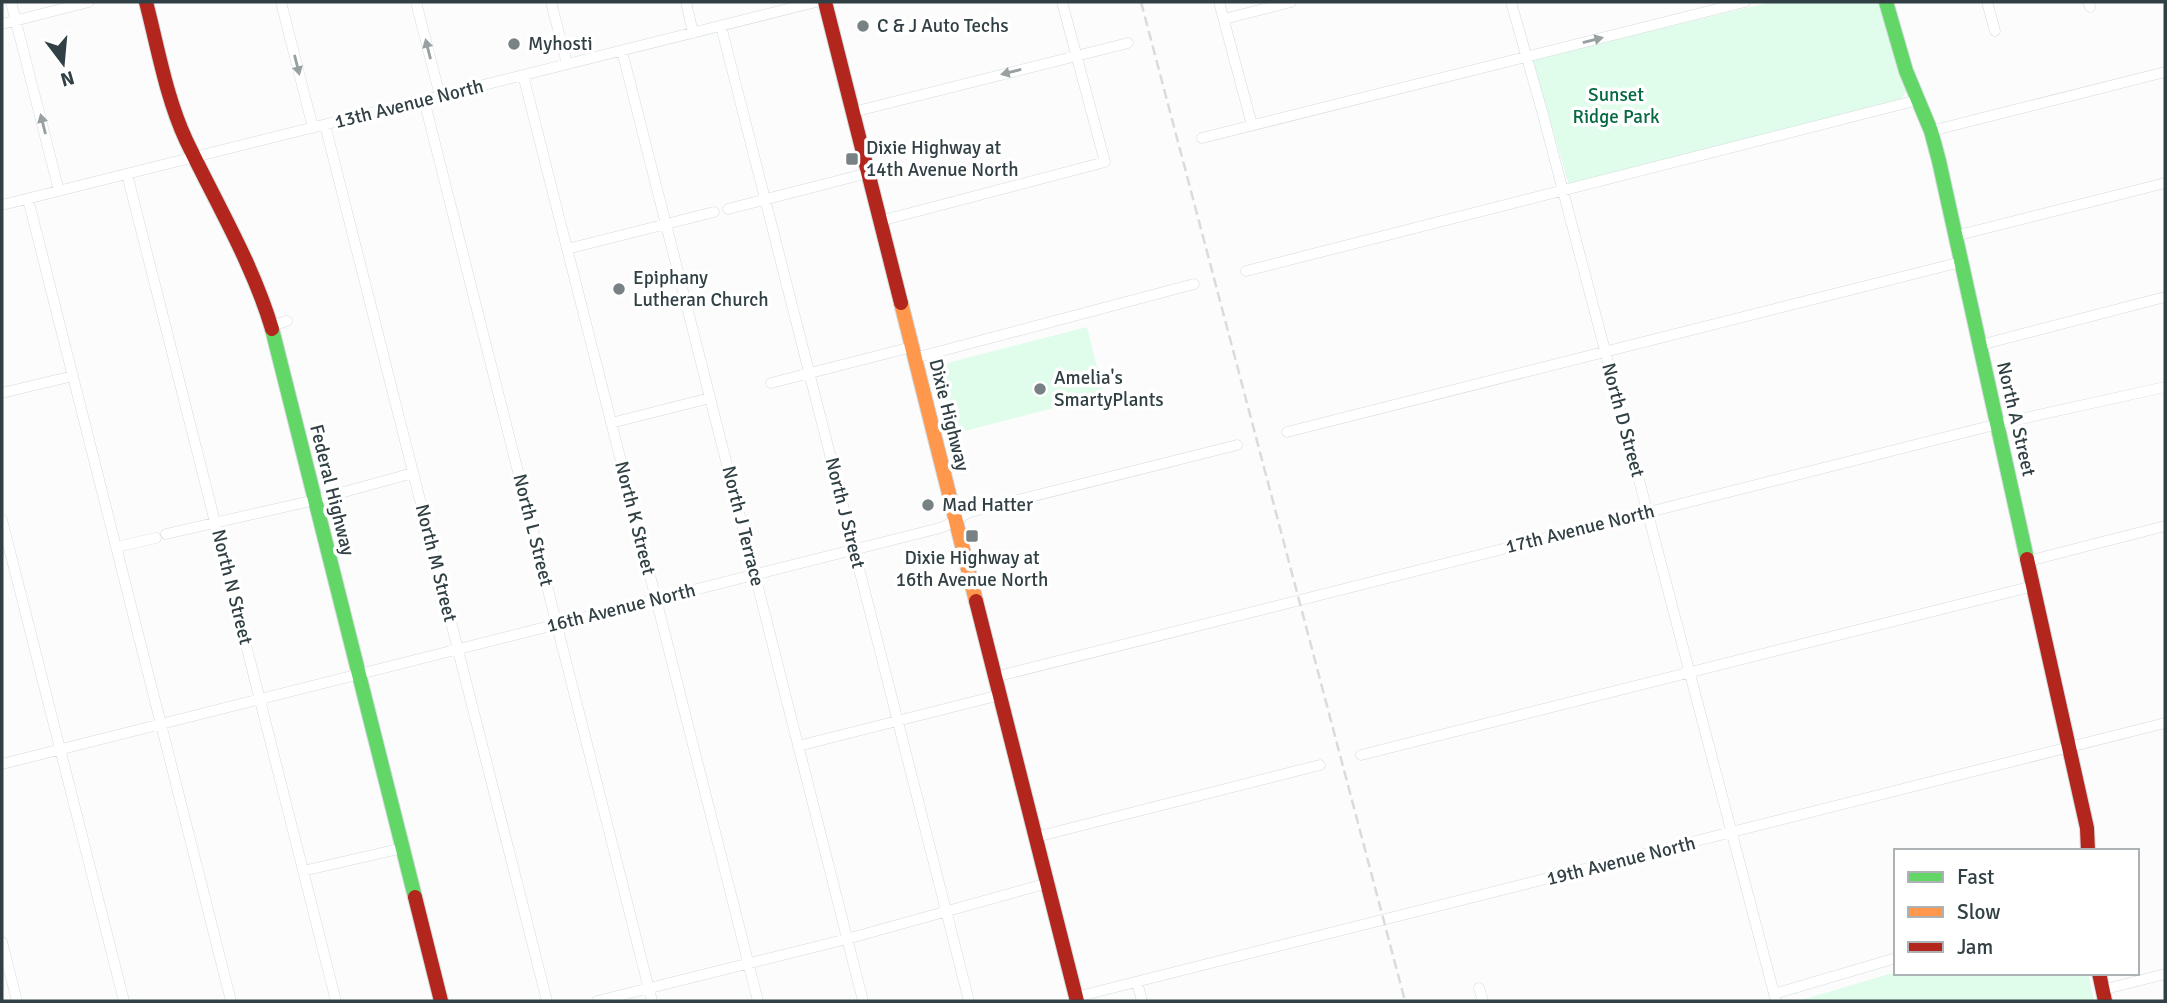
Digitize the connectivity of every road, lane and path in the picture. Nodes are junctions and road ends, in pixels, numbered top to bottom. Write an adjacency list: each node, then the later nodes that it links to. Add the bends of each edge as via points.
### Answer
1 (11, 2): 18 (street)
2 (89, 2): 18 (street)
3 (146, 2): 39 (main road, Federal Highway, via 170,96)
4 (281, 2): 36 (street, one-way to 36)
5 (416, 2): 30 (street, one-way to 5)
6 (551, 2): 27 (street)
7 (686, 2): 22 (street)
8 (816, 2): 20 (street, 13th Avenue North)
9 (825, 2): 33 (main road, Dixie Highway)
10 (1062, 2): 25 (street)
11 (1219, 2): 17 (street)
12 (1291, 2): 17 (street)
13 (1511, 2): 26 (street, North D Street)
14 (1745, 2): 26 (street, one-way to 14)
15 (1886, 2): 32 (main road, North A Street)
16 (1987, 2): 21 (street)
17 (1224, 19): 35 (street)
18 (16, 20): 19 (street); 43 (street, one-way to 18)
19 (2, 24)
20 (721, 26): 22 (street, 13th Avenue North); 46 (street, North J Street)
21 (1994, 31)
22 (693, 33): 24 (street, 13th Avenue North)
23 (1128, 43): 25 (street)
24 (622, 51): 27 (street, 13th Avenue North); 51 (street, North J Terrace)
25 (1077, 55): 33 (street, one-way to 33); 50 (street, via 1105,162)
26 (1527, 56): 35 (street); 44 (street, North D Street)
27 (567, 64): 29 (street, 13th Avenue North)
28 (2165, 72): 37 (street)
29 (523, 75): 30 (street, 13th Avenue North); 53 (street, North K Street)
30 (440, 96): 31 (street, 13th Avenue North)
31 (424, 100): 34 (street, 13th Avenue North); 86 (street, North L Street)
32 (1918, 100): 37 (main road, North A Street); 44 (street)
33 (853, 112): 40 (main road, Dixie Highway)
34 (325, 125): 36 (street, 13th Avenue North); 73 (street, North M Street)
35 (1252, 125): 38 (street)
36 (313, 128): 39 (street, 13th Avenue North)
37 (1931, 131): 52 (main road, North A Street)
38 (1202, 138)
39 (194, 158): 41 (street, 13th Avenue North); 59 (main road, Federal Highway, via 248,262)
40 (868, 173): 46 (street); 50 (main road, Dixie Highway)
41 (127, 174): 43 (street, 13th Avenue North); 78 (street, North N Street)
42 (2165, 183): 52 (street)
43 (59, 191): 45 (street, 13th Avenue North)
44 (1563, 191): 55 (street); 61 (street, North D Street)
45 (28, 199): 47 (street, 13th Avenue North); 64 (street)
46 (765, 199): 48 (street); 63 (street, North J Street)
47 (2, 205)
48 (728, 209)
49 (714, 212): 51 (street)
50 (880, 220): 62 (main road, Dixie Highway)
51 (666, 224): 53 (street); 68 (street, North J Terrace)
52 (1955, 236): 54 (main road, North A Street)
53 (567, 249): 69 (street, North K Street)
54 (1961, 262): 60 (main road, North A Street); 61 (street)
55 (1246, 271)
56 (1194, 284): 62 (street)
57 (2165, 297): 60 (street)
58 (287, 321): 59 (street)
59 (271, 326): 74 (main road, Federal Highway)
60 (1980, 345): 70 (main road, North A Street)
61 (1605, 352): 71 (street); 75 (street, North D Street)
62 (914, 353): 63 (street); 77 (main road, Dixie Highway)
63 (809, 373): 65 (street); 81 (street, North J Street)
64 (73, 376): 67 (street); 80 (street)
65 (771, 383)
66 (2165, 387): 70 (street, 17th Avenue North)
67 (2, 393)
68 (710, 398): 69 (street); 83 (street, North J Terrace)
69 (611, 423): 85 (street, North K Street)
70 (1998, 424): 75 (street, 17th Avenue North); 82 (main road, North A Street)
71 (1287, 432)
72 (1237, 445): 77 (street, 16th Avenue North, via 1020,498)
73 (413, 472): 74 (street); 87 (street, North M Street)
74 (315, 500): 78 (street); 89 (main road, Federal Highway)
75 (1647, 512): 88 (street, North D Street); 90 (street, 17th Avenue North)
76 (2, 520): 98 (street)
77 (955, 520): 81 (street, 16th Avenue North); 90 (main road, Dixie Highway)
78 (215, 524): 80 (street); 92 (street, North N Street)
79 (2165, 526): 82 (street)
80 (116, 547): 95 (street)
81 (854, 550): 83 (street, 16th Avenue North); 93 (street, North J Street)
82 (2028, 561): 84 (main road, North A Street)
83 (755, 574): 85 (street, 16th Avenue North); 96 (street, North J Terrace)
84 (2033, 586): 88 (street); 97 (main road, North A Street)
85 (656, 599): 86 (street, 16th Avenue North); 112 (street, North K Street)
86 (557, 625): 87 (street, 16th Avenue North); 116 (street, North L Street)
87 (458, 649): 89 (street, 16th Avenue North); 126 (street, North M Street)
88 (1689, 672): 99 (street); 102 (street, North D Street)
89 (359, 674): 92 (street, 16th Avenue North); 104 (main road, Federal Highway)
90 (995, 677): 91 (main road, Dixie Highway)
91 (1000, 695): 93 (street); 103 (main road, Dixie Highway)
92 (260, 700): 95 (street, 16th Avenue North); 106 (street, North N Street)
93 (898, 722): 96 (street); 108 (street, North J Street)
94 (2165, 723): 97 (street, 19th Avenue North)
95 (161, 725): 98 (street, 16th Avenue North); 123 (street)
96 (799, 747): 109 (street, North J Terrace)
97 (2069, 748): 102 (street, 19th Avenue North); 105 (main road, North A Street)
98 (60, 751): 100 (street, 16th Avenue North); 122 (street)
99 (1361, 755)
100 (2, 764)
101 (1320, 765): 103 (street)
102 (1732, 833): 115 (street, 19th Avenue North); 119 (street, North D Street)
103 (1036, 837): 107 (main road, Dixie Highway)
104 (403, 848): 106 (street); 125 (main road, Federal Highway)
105 (2088, 849)
106 (303, 871): 124 (street, North N Street)
107 (1048, 883): 108 (street); 120 (main road, Dixie Highway)
108 (946, 910): 109 (street); 131 (street, North J Street)
109 (847, 939): 112 (street); 130 (street, North J Terrace)
110 (2, 942): 121 (street)
111 (1894, 959): 119 (street)
112 (748, 963): 116 (street); 129 (street, North K Street)
113 (2165, 974): 118 (street)
114 (2099, 975): 118 (main road)
115 (1137, 982): 120 (street, 19th Avenue North); 132 (street)
116 (649, 988): 127 (street); 128 (street, North L Street)
117 (1479, 988): 133 (street)
118 (2104, 996)
119 (1775, 997)
120 (1077, 999)
121 (16, 1001)
122 (124, 1001)
123 (231, 1001)
124 (336, 1001)
125 (441, 1001)
126 (547, 1001)
127 (597, 1001)
128 (652, 1001)
129 (758, 1001)
130 (863, 1001)
131 (969, 1001)
132 (1142, 1001)
133 (1483, 1001)

